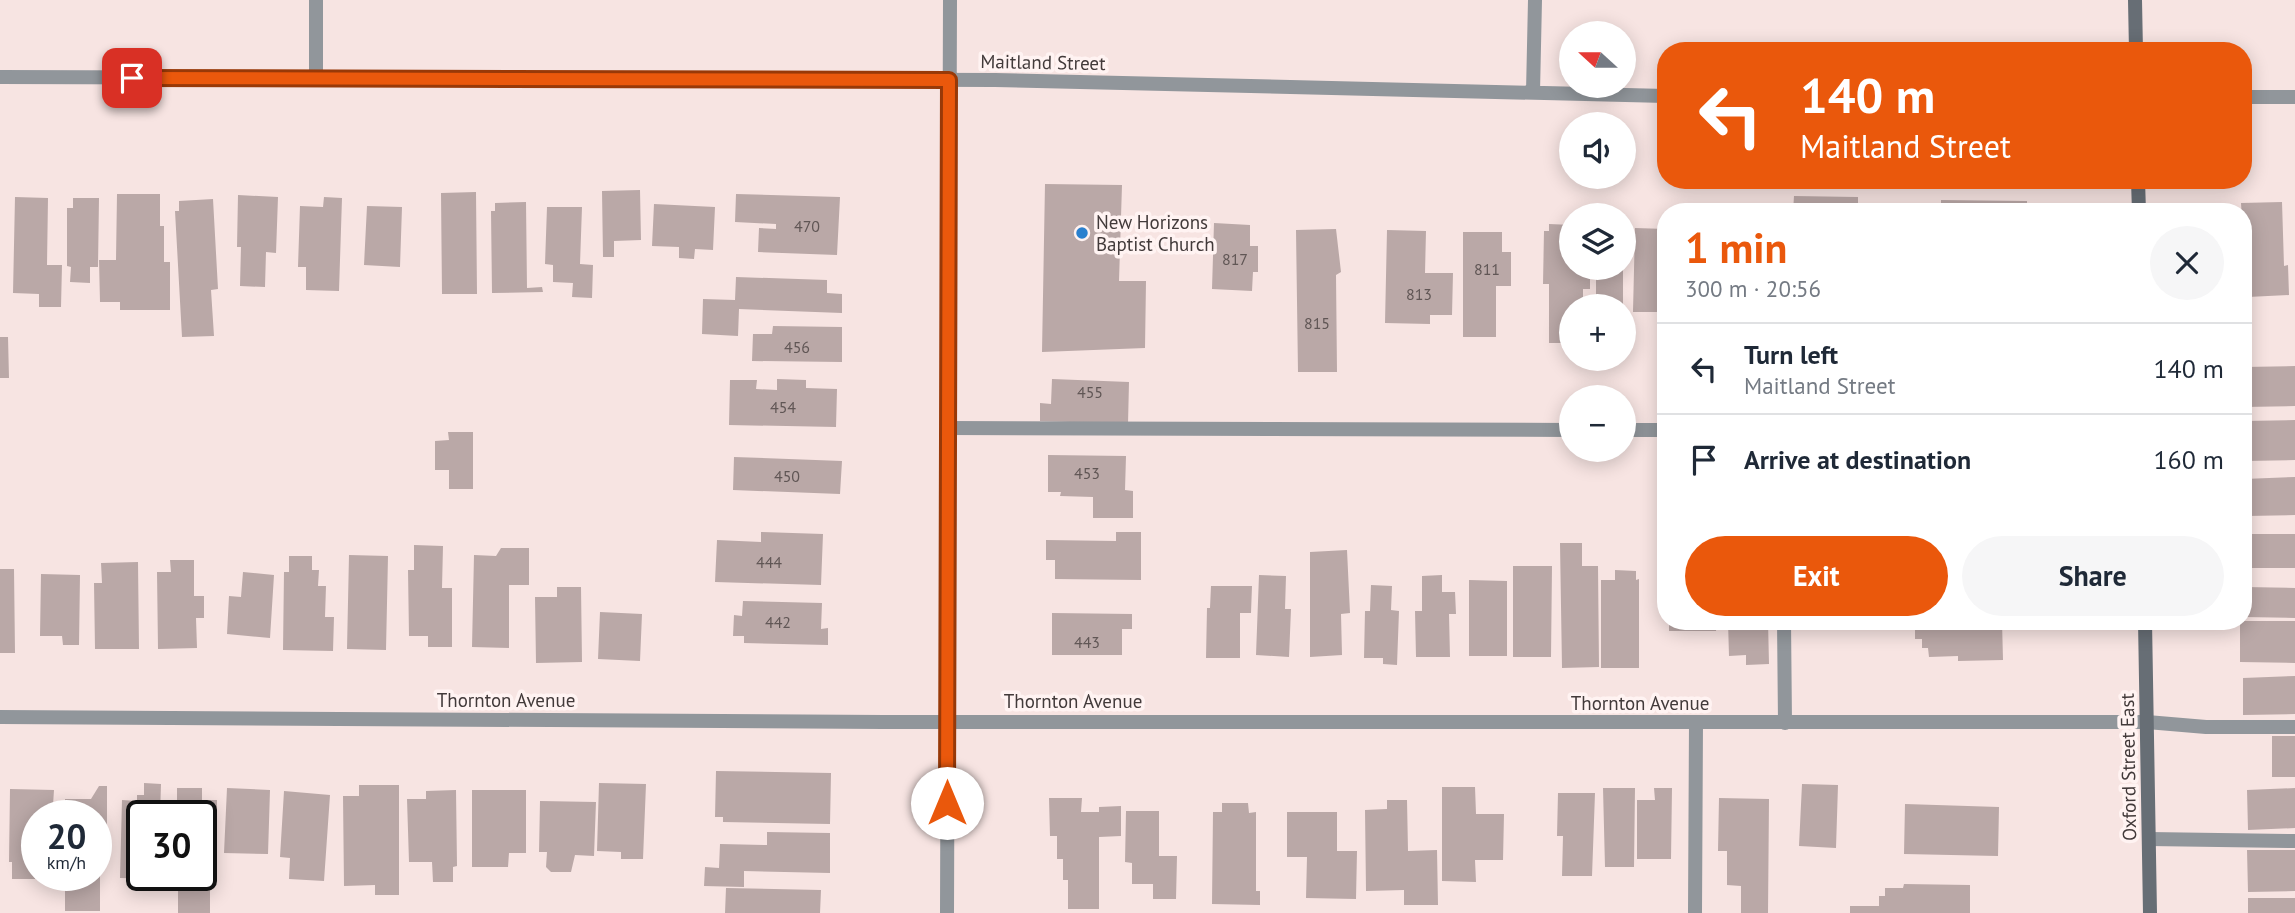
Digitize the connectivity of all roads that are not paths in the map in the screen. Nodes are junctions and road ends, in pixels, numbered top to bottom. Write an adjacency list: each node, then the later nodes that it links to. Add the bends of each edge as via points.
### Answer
1 (317, 0): 7 (street)
2 (950, 0): 8 (street)
3 (1535, 0): 9 (street)
4 (2135, 0): 5 (main road)
5 (2136, 42)
6 (0, 78): 7 (street, Maitland Street)
7 (316, 78): 8 (street, Maitland Street)
8 (949, 80): 9 (street, Maitland Street); 13 (street)
9 (1532, 92): 10 (street, Maitland Street)
10 (1657, 96)
11 (2252, 97): 12 (street)
12 (2295, 97)
13 (947, 428): 14 (street); 20 (street)
14 (1559, 430)
15 (1636, 430): 16 (street)
16 (1657, 430)
17 (1784, 630): 23 (street)
18 (2145, 630): 22 (main road, Oxford Street East)
19 (0, 717): 20 (street, Thornton Avenue)
20 (947, 721): 21 (street, Thornton Avenue); 27 (street)
21 (1696, 722): 23 (street, Thornton Avenue); 28 (street)
22 (2147, 722): 23 (street, Thornton Avenue); 24 (street, Thornton Avenue); 25 (main road, Oxford Street East)
23 (1785, 723)
24 (2295, 727)
25 (2149, 839): 26 (street); 29 (main road, Oxford Street East)
26 (2295, 841)
27 (947, 913)
28 (1695, 913)
29 (2150, 913)

